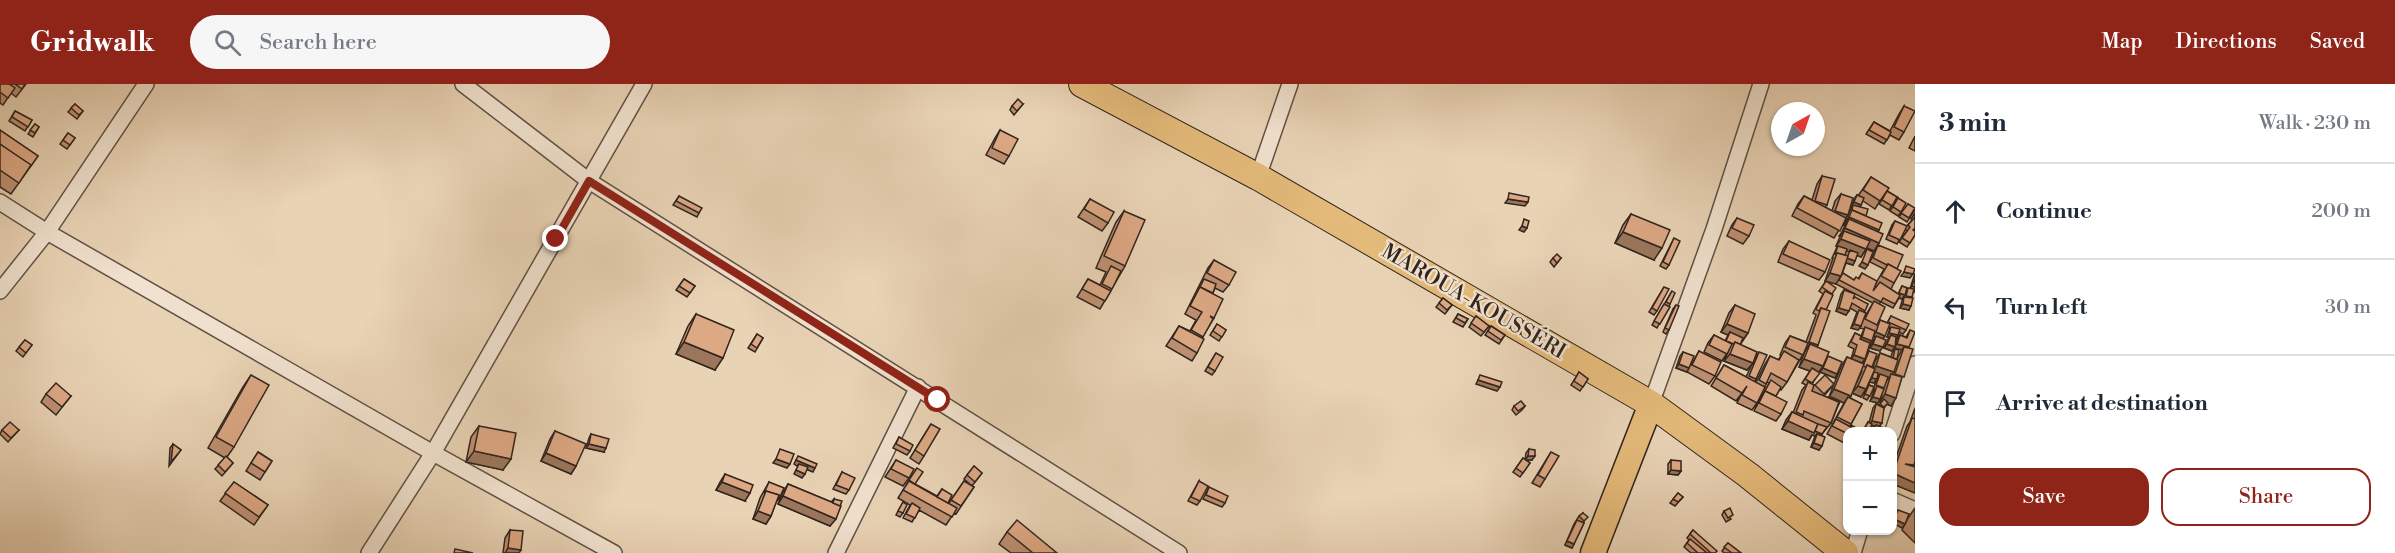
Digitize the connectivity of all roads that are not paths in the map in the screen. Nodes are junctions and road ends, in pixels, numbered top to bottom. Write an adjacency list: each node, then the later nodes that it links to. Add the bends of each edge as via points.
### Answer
1 (146, 84): 10 (street)
2 (464, 84): 8 (street)
3 (644, 84): 8 (street)
4 (1082, 84): 7 (highway, MAROUA-KOUSSÉRI)
5 (1290, 84): 7 (street)
6 (1761, 84): 14 (street)
7 (1258, 177): 14 (highway, MAROUA-KOUSSÉRI)
8 (589, 181): 13 (street); 16 (street)
9 (0, 202): 10 (street)
10 (47, 232): 11 (street); 16 (street)
11 (0, 291)
12 (1915, 364): 15 (street)
13 (918, 387): 22 (street); 23 (street)
14 (1651, 404): 24 (main road); 25 (highway, MAROUA-KOUSSÉRI)
15 (1895, 427)
16 (433, 453): 20 (street); 21 (street)
17 (1897, 502): 18 (street)
18 (1915, 510)
19 (1859, 535): 26 (street)
20 (369, 553)
21 (614, 553)
22 (836, 553)
23 (1179, 553)
24 (1593, 553)
25 (1845, 553)
26 (1853, 553)

